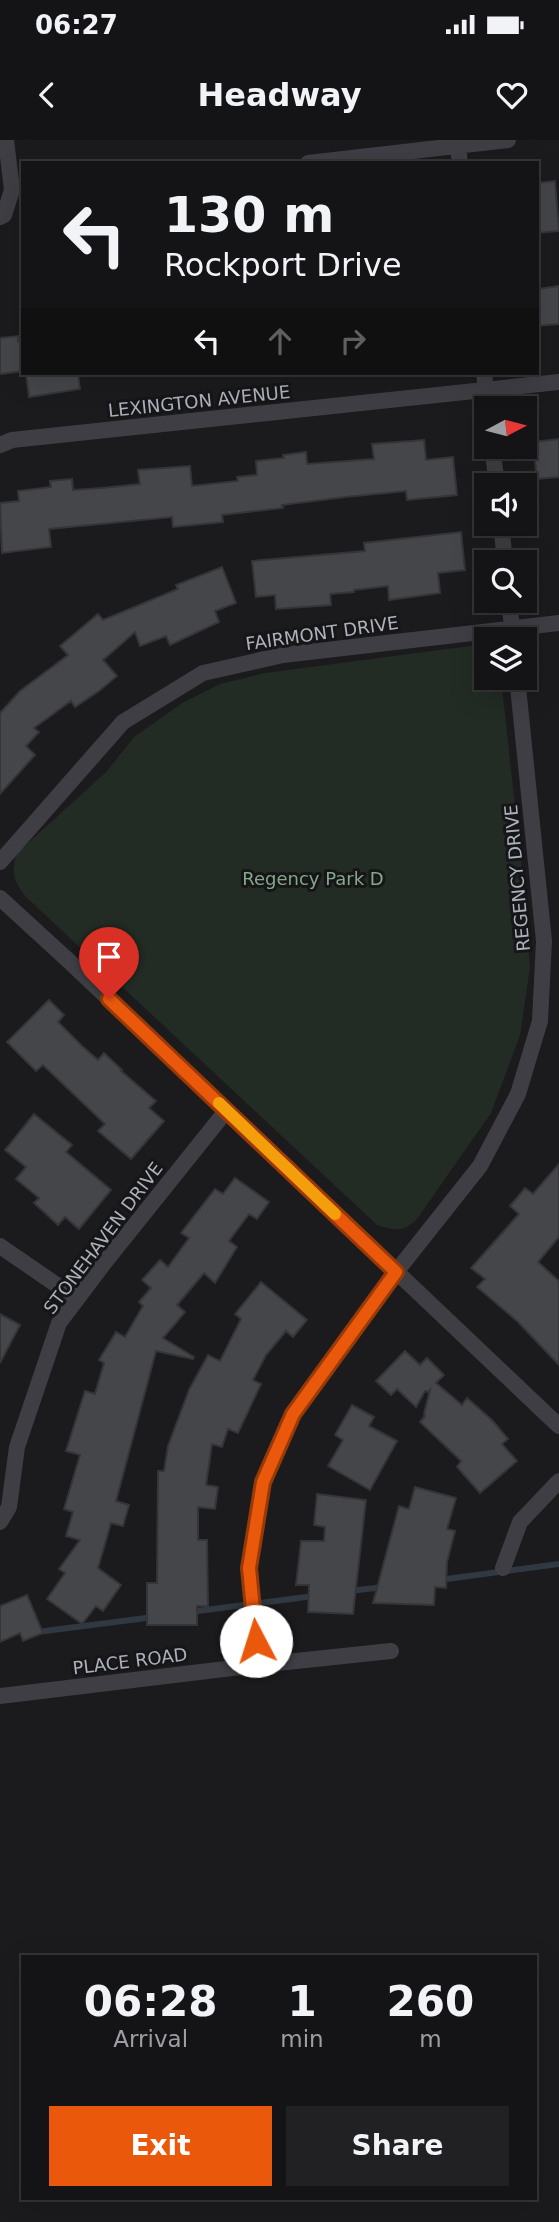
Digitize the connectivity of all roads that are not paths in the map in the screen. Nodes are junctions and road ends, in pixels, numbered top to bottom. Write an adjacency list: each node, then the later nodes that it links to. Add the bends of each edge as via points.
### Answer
1 (6, 140): 6 (street, via 12,190)
2 (509, 140): 3 (street)
3 (457, 142): 4 (street); 5 (street)
4 (322, 161)
5 (460, 161)
6 (0, 217)
7 (484, 375): 9 (street)
8 (559, 382): 9 (street, LEXINGTON AVENUE)
9 (486, 390): 10 (street); 11 (street, LEXINGTON AVENUE)
10 (487, 396)
11 (0, 445)
12 (559, 623): 13 (street, FAIRMONT DRIVE)
13 (537, 628)
14 (474, 637): 16 (street, FAIRMONT DRIVE, via 283,655 203,673 123,722)
15 (518, 690): 20 (street, REGENCY DRIVE, via 544,941 540,1021 518,1094 480,1166)
16 (0, 862)
17 (0, 898): 18 (street)
18 (226, 1111): 20 (street); 21 (street, STONEHAVEN DRIVE)
19 (0, 1246): 21 (street)
20 (396, 1272): 22 (street); 27 (street, REGENCY DRIVE, via 293,1414 263,1482 249,1568)
21 (77, 1299): 24 (street, STONEHAVEN DRIVE, via 60,1323 29,1410 17,1447 9,1507)
22 (559, 1426)
23 (559, 1481): 25 (street, via 520,1522)
24 (0, 1522)
25 (503, 1568)
26 (391, 1651): 27 (street, PLACE ROAD)
27 (258, 1665): 28 (street, PLACE ROAD)
28 (0, 1696)

